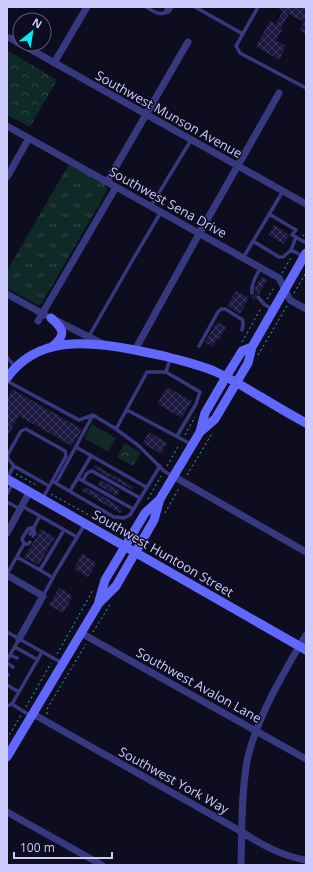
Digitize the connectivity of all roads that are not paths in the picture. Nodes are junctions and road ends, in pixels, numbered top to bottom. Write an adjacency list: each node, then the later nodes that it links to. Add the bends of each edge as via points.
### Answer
1 (87, 7): 9 (street)
2 (146, 7): 5 (lane, via 158,14 164,14)
3 (194, 7): 6 (lane)
4 (258, 7): 6 (lane)
5 (169, 9)
6 (243, 34): 10 (lane, via 236,46 240,52)
7 (188, 42): 12 (street)
8 (34, 52): 9 (street, Southwest Munson Avenue)
9 (54, 63): 12 (street, Southwest Munson Avenue)
10 (306, 88)
11 (279, 93): 16 (street)
12 (146, 114): 15 (street, Southwest Munson Avenue); 18 (street)
13 (7, 126): 14 (street, Southwest Sena Drive)
14 (29, 138): 17 (street); 18 (street, Southwest Sena Drive)
15 (190, 140): 16 (street, Southwest Munson Avenue); 22 (lane)
16 (238, 166): 20 (street, Southwest Munson Avenue); 25 (street)
17 (7, 177)
18 (107, 182): 19 (street, Southwest Sena Drive)
19 (116, 187): 22 (street, Southwest Sena Drive); 39 (street)
20 (283, 191): 21 (street, Southwest Munson Avenue); 24 (lane)
21 (306, 204)
22 (151, 206): 23 (street, Southwest Sena Drive)
23 (161, 212): 25 (street, Southwest Sena Drive); 43 (lane)
24 (269, 214): 26 (lane, via 296,230 292,235); 27 (lane)
25 (199, 234): 31 (street, Southwest Sena Drive); 48 (street)
26 (296, 237): 28 (lane); 29 (lane)
27 (253, 241): 29 (lane, via 279,257); 31 (lane)
28 (306, 243)
29 (293, 251): 30 (lane)
30 (305, 255): 33 (main road)
31 (243, 258): 32 (street, Southwest Sena Drive)
32 (261, 268): 33 (street, Southwest Sena Drive, via 279,278); 34 (lane, via 252,286)
33 (285, 289): 37 (street, via 290,300); 38 (main road)
34 (252, 293)
35 (7, 294): 39 (street)
36 (258, 297): 38 (lane)
37 (306, 309)
38 (273, 310): 47 (main road)
39 (42, 314): 40 (street); 41 (street)
40 (51, 318): 43 (street); 45 (main road, via 62,333 60,340)
41 (38, 321)
42 (242, 330): 46 (lane, via 243,320 225,309 220,310)
43 (88, 337): 44 (street)
44 (106, 345): 45 (main road, via 67,343); 48 (main road)
45 (53, 346): 51 (main road, via 31,355)
46 (199, 346)
47 (252, 347): 53 (main road, via 242,351); 56 (main road, via 248,363)
48 (136, 350): 50 (main road)
49 (7, 357): 51 (lane)
50 (170, 358): 52 (lane); 53 (main road, via 208,368)
51 (16, 368): 54 (main road)
52 (166, 372): 57 (lane, via 147,372); 62 (lane, via 200,392 196,404)
53 (226, 377): 56 (main road); 61 (main road, via 205,413)
54 (7, 378)
55 (7, 381): 58 (lane, via 79,420)
56 (237, 383): 59 (main road); 61 (main road, via 215,419)
57 (126, 410): 60 (lane); 62 (lane)
58 (93, 415): 60 (lane); 64 (lane)
59 (306, 423)
60 (116, 429): 67 (lane)
61 (200, 432): 63 (main road)
62 (177, 436): 63 (lane)
63 (193, 445): 68 (main road)
64 (76, 447): 65 (lane); 72 (lane)
65 (91, 456): 70 (lane); 74 (lane)
66 (14, 466): 69 (lane); 72 (lane, via 7,456 21,430 26,429 65,451 66,456); 73 (lane)
67 (160, 466): 68 (lane); 74 (lane)
68 (173, 476): 80 (main road); 95 (street)
69 (10, 477): 76 (main road, Southwest Huntoon Street); 77 (lane)
70 (78, 478): 71 (lane); 75 (lane)
71 (83, 481): 79 (lane, via 87,473 92,471); 83 (lane)
72 (54, 482): 73 (lane); 75 (lane)
73 (49, 486): 78 (lane)
74 (146, 487): 79 (lane)
75 (70, 491): 83 (lane, via 114,517 124,518 130,515)
76 (30, 492): 78 (main road, Southwest Huntoon Street); 82 (street)
77 (7, 494)
78 (44, 495): 85 (main road, Southwest Huntoon Street)
79 (140, 498): 83 (lane)
80 (160, 499): 92 (main road, via 145,513); 94 (main road, via 154,520)
81 (7, 502): 82 (lane)
82 (21, 508): 84 (lane); 88 (street)
83 (133, 509)
84 (40, 516): 86 (lane); 87 (lane)
85 (85, 523): 90 (lane); 92 (main road, Southwest Huntoon Street)
86 (33, 528): 89 (lane); 93 (lane, via 28,529 22,539)
87 (64, 530): 90 (lane); 97 (lane)
88 (7, 533)
89 (32, 535)
90 (77, 537): 99 (lane)
91 (28, 541): 93 (lane)
92 (128, 542): 94 (main road, Southwest Huntoon Street); 101 (main road, via 105,580)
93 (24, 544): 96 (lane)
94 (135, 552): 101 (main road, via 116,586); 107 (main road, Southwest Huntoon Street)
95 (306, 552)
96 (17, 557): 97 (lane); 98 (lane)
97 (40, 570): 99 (lane)
98 (7, 575): 100 (street)
99 (53, 578): 100 (lane)
100 (43, 596): 105 (street)
101 (99, 602): 103 (main road)
102 (7, 632): 105 (lane)
103 (81, 633): 113 (main road); 121 (street, Southwest Avalon Lane)
104 (306, 634): 107 (street)
105 (19, 639): 106 (lane); 108 (lane)
106 (15, 646): 109 (lane); 112 (lane)
107 (303, 648): 121 (street, via 265,710)
108 (42, 652): 112 (lane); 113 (lane)
109 (10, 655): 110 (lane); 111 (lane)
110 (17, 658)
111 (7, 660)
112 (38, 660): 117 (lane, via 31,667)
113 (58, 661): 120 (main road)
114 (7, 663): 115 (lane)
115 (13, 667)
116 (7, 685): 117 (lane)
117 (19, 692): 118 (lane)
118 (12, 704): 119 (lane); 120 (lane)
119 (7, 706)
120 (29, 714): 122 (main road); 125 (street, Southwest York Way)
121 (256, 731): 123 (street, Southwest Avalon Lane); 125 (street, via 247,762)
122 (7, 757)
123 (306, 759)
124 (7, 812): 127 (street)
125 (242, 832): 126 (street, Southwest York Way, via 270,849); 128 (street)
126 (306, 860)
127 (102, 865)
128 (241, 865)

